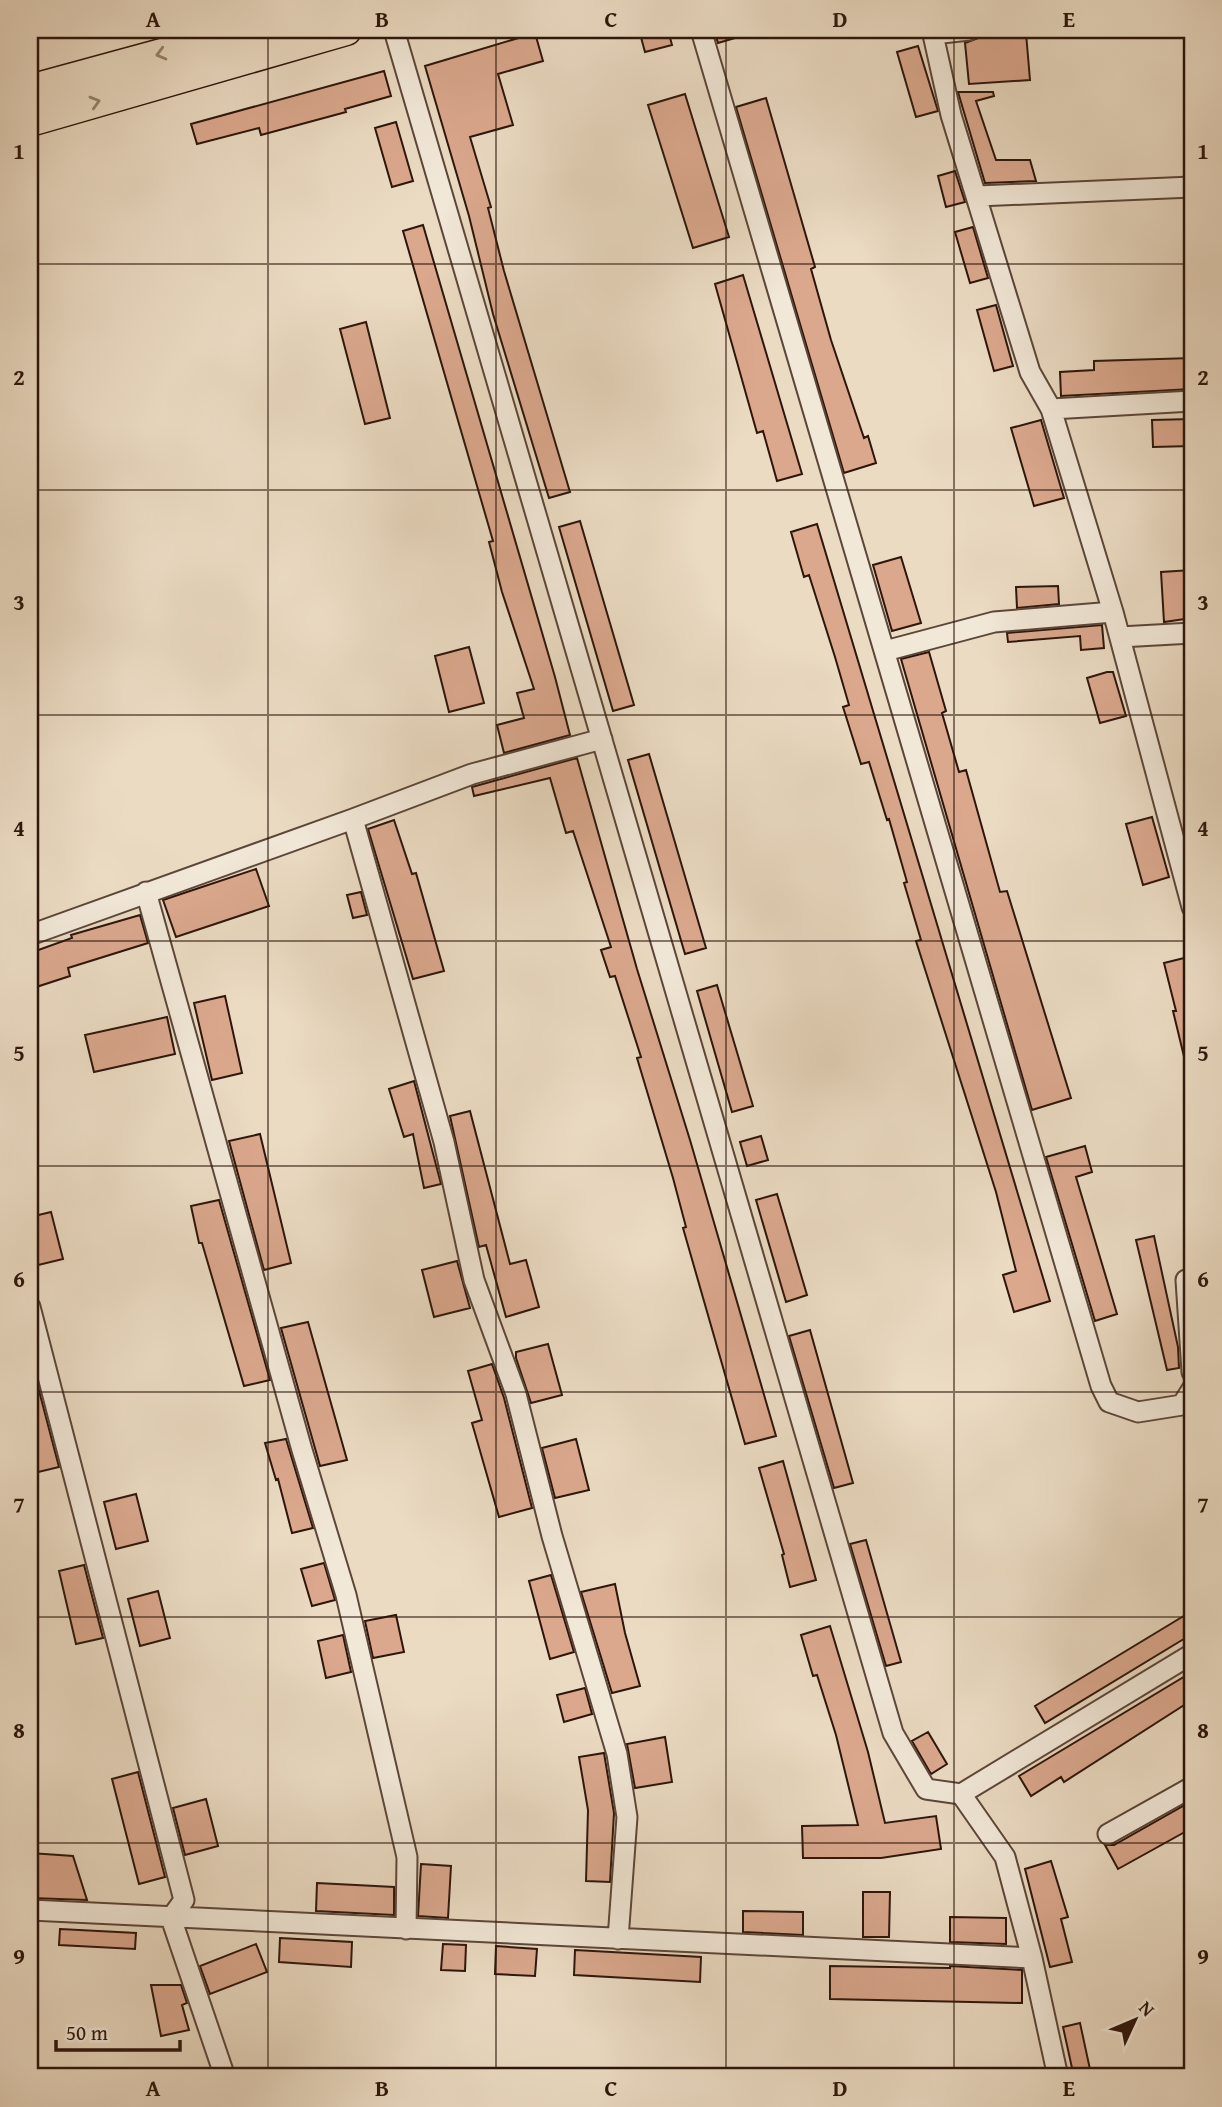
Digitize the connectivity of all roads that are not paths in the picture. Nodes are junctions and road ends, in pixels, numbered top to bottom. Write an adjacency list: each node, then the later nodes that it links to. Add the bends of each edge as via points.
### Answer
1 (250, 30): 7 (main road, one-way to 7)
2 (346, 30): 8 (main road, one-way to 2)
3 (394, 30): 17 (street)
4 (701, 30): 16 (street)
5 (969, 30): 6 (street)
6 (933, 32): 10 (street, via 951,115)
7 (30, 90)
8 (30, 121)
9 (1192, 187): 10 (street)
10 (978, 196): 12 (street, via 1030,372)
11 (1192, 401): 12 (street)
12 (1051, 409): 13 (street)
13 (1113, 612): 15 (street); 16 (street, via 994,622)
14 (1192, 633): 15 (street)
15 (1120, 637): 19 (street)
16 (885, 651): 26 (street, via 1101,1386 1109,1402 1138,1412 1182,1405)
17 (602, 739): 18 (street, via 472,774); 29 (street, via 893,1733 926,1789)
18 (353, 820): 20 (street); 34 (street, via 444,1142 474,1280 516,1394 552,1536 617,1754 627,1817)
19 (1185, 844): 21 (street)
20 (146, 892): 22 (street); 33 (street, via 346,1595 407,1857)
21 (1192, 907)
22 (30, 935)
23 (1192, 1280): 25 (street, via 1186,1280)
24 (30, 1307): 32 (street, via 184,1900)
25 (1192, 1372)
26 (1192, 1389)
27 (1192, 1654): 29 (street)
28 (1192, 1787): 30 (street)
29 (961, 1794): 35 (street, via 1005,1857)
30 (1108, 1834)
31 (30, 1910): 32 (street)
32 (171, 1918): 33 (street); 36 (street)
33 (406, 1929): 34 (street)
34 (618, 1939): 35 (street)
35 (1032, 1958): 37 (street)
36 (225, 2077)
37 (1058, 2077)

